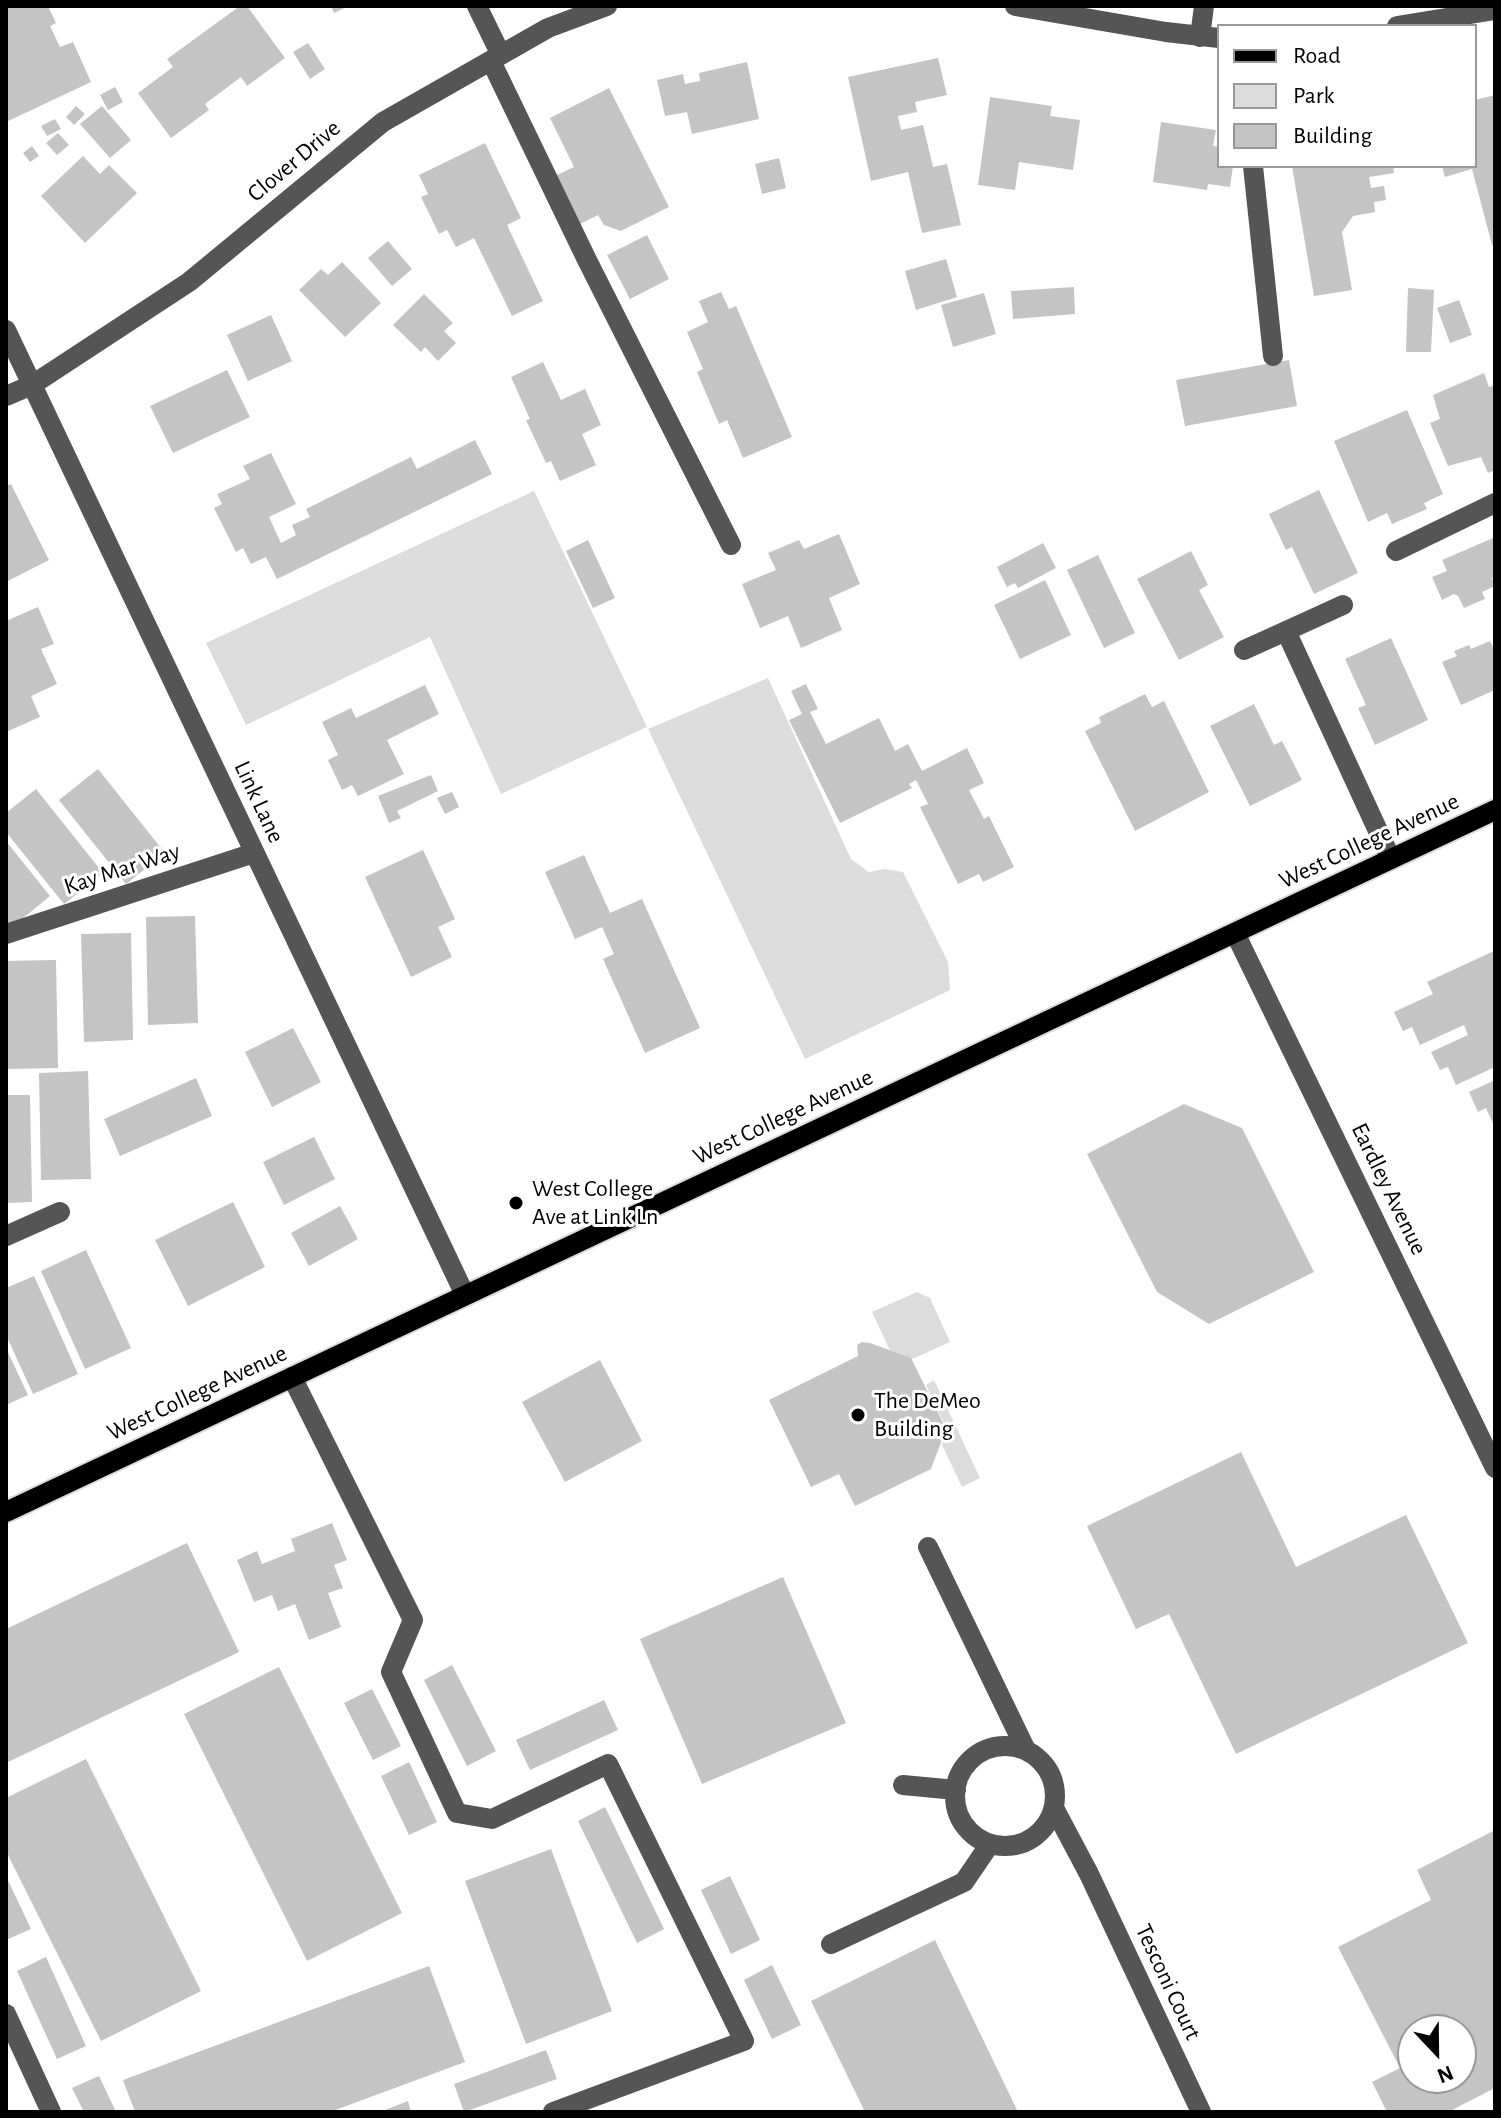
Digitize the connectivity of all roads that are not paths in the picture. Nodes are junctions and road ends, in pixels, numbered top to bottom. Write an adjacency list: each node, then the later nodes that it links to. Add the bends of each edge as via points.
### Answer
1 (477, 6): 8 (street)
2 (607, 6): 8 (street, Clover Drive, via 548,28)
3 (1015, 6): 7 (street)
4 (1204, 6): 7 (street)
5 (1495, 10): 6 (street)
6 (1409, 24)
7 (1210, 37)
8 (496, 58): 12 (street, Clover Drive, via 383,122 189,282); 15 (street, via 587,260)
9 (1253, 168): 11 (street)
10 (6, 330): 12 (street, Link Lane)
11 (1273, 356)
12 (32, 385): 13 (street, Clover Drive); 21 (street, Link Lane)
13 (6, 396)
14 (1495, 503): 16 (street)
15 (731, 545)
16 (1396, 551)
17 (1343, 605): 18 (street)
18 (1286, 631): 19 (street); 22 (street)
19 (1244, 650)
20 (1495, 810): 22 (main road, West College Avenue)
21 (254, 853): 24 (street, Kay Mar Way); 27 (street, Link Lane)
22 (1391, 859): 23 (main road, West College Avenue)
23 (1235, 933): 27 (main road, West College Avenue); 29 (street, Eardley Avenue)
24 (6, 934)
25 (60, 1212): 26 (street)
26 (6, 1236)
27 (465, 1295): 28 (main road, West College Avenue)
28 (292, 1377): 30 (main road, West College Avenue); 40 (street, via 413,1620 391,1672 457,1813 492,1819 608,1764 744,2041)
29 (1495, 1468)
30 (6, 1512)
31 (928, 1547): 32 (street)
32 (1026, 1750): 34 (street, via 992,1747 977,1755 964,1767); 35 (street, via 1051,1774)
33 (903, 1785): 34 (street)
34 (956, 1790): 36 (street, via 965,1826)
35 (1054, 1808): 36 (street, via 1047,1824 1028,1840); 41 (street, Tesconi Court)
36 (990, 1844): 37 (street, via 964,1882)
37 (831, 1944)
38 (6, 2014): 39 (street)
39 (51, 2112)
40 (553, 2112)
41 (1201, 2112)

